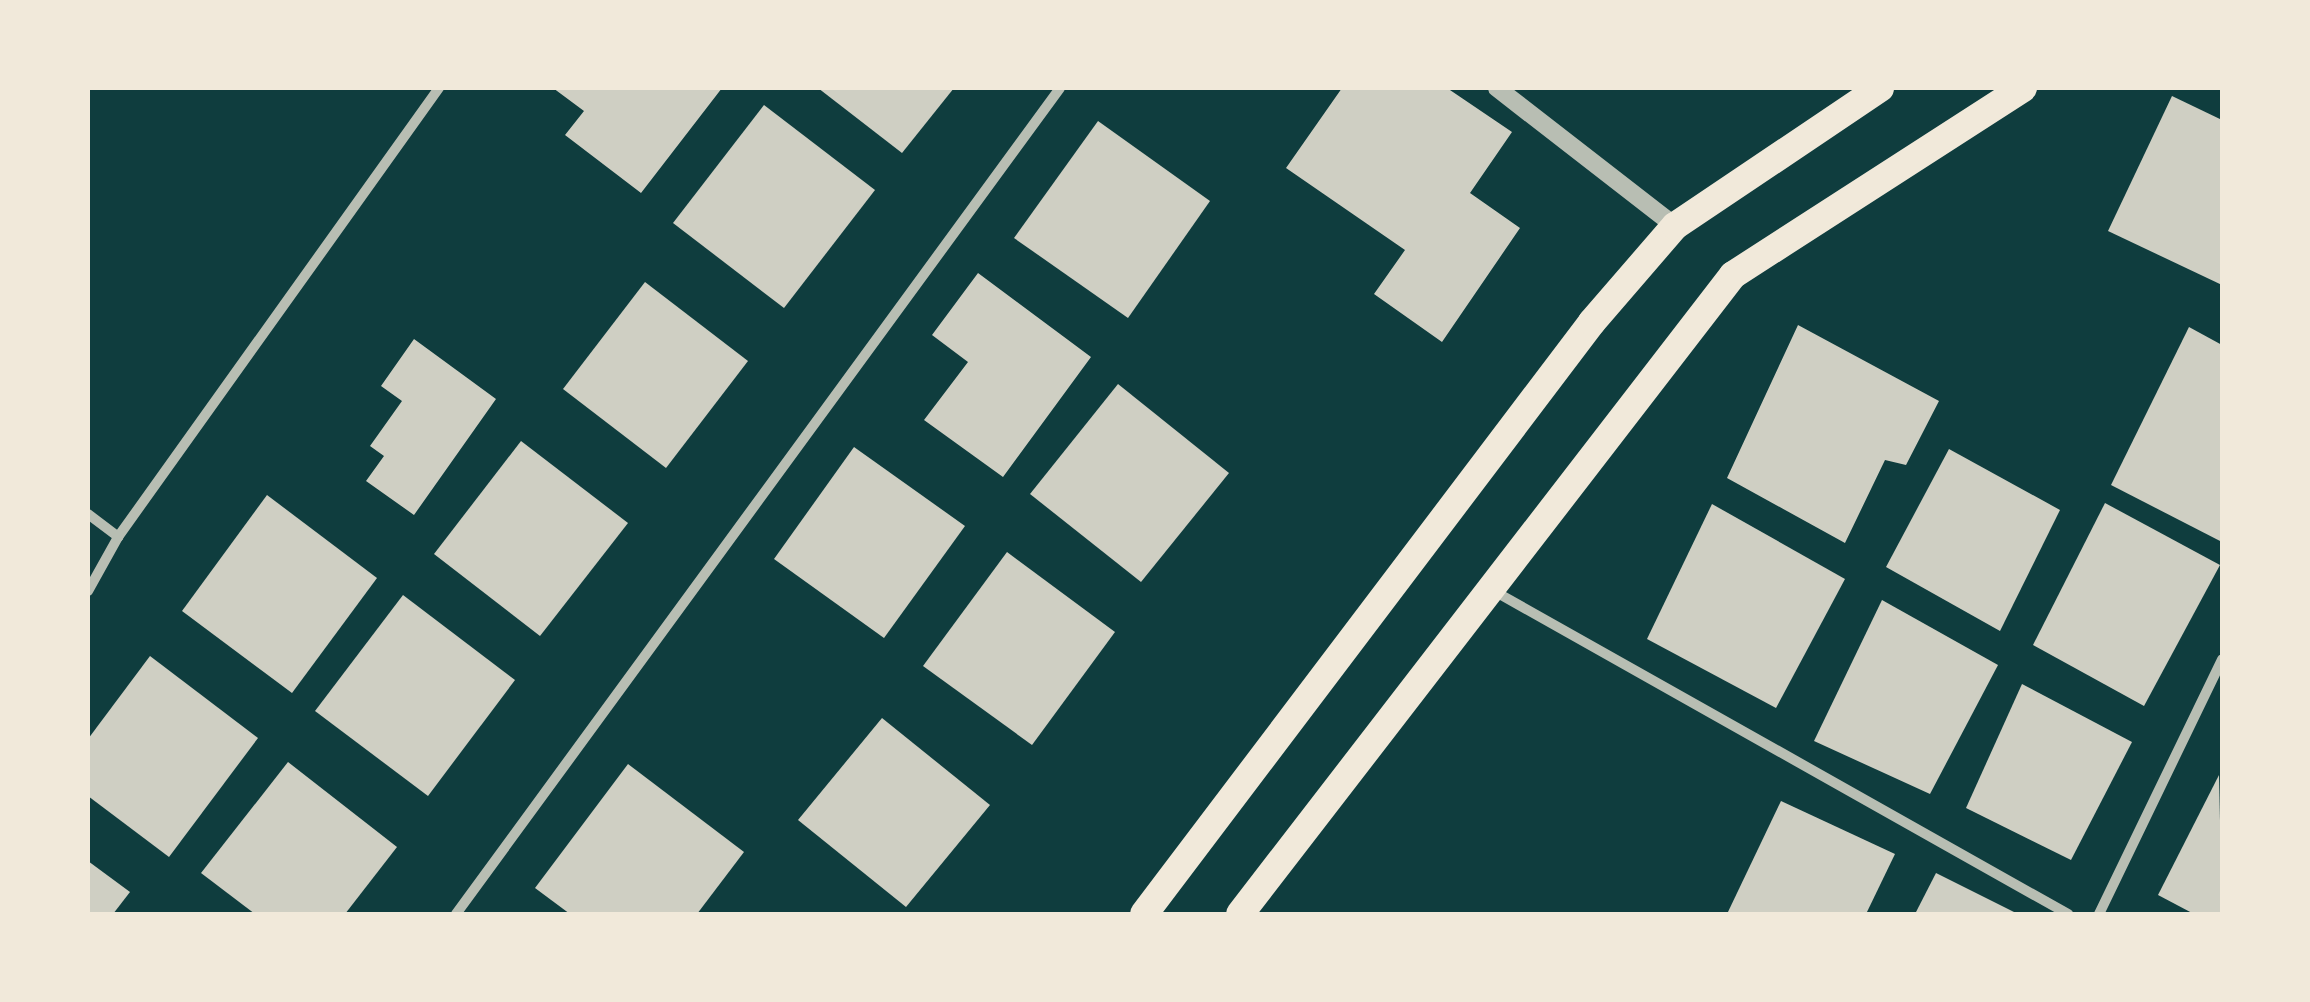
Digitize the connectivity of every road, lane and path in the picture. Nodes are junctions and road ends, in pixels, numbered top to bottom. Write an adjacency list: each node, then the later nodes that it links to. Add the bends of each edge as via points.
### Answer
1 (440, 88): 8 (street)
2 (1060, 88): 12 (street)
3 (1497, 88): 6 (street)
4 (1880, 88): 6 (highway)
5 (2023, 88): 9 (highway, via 1733,275)
6 (1676, 226): 13 (highway, via 1592,322)
7 (88, 514): 8 (street)
8 (118, 537): 10 (street)
9 (1486, 587): 14 (highway); 15 (street)
10 (88, 590)
11 (2222, 659): 16 (street)
12 (456, 914)
13 (1144, 914)
14 (1240, 914)
15 (2068, 914)
16 (2099, 914)

